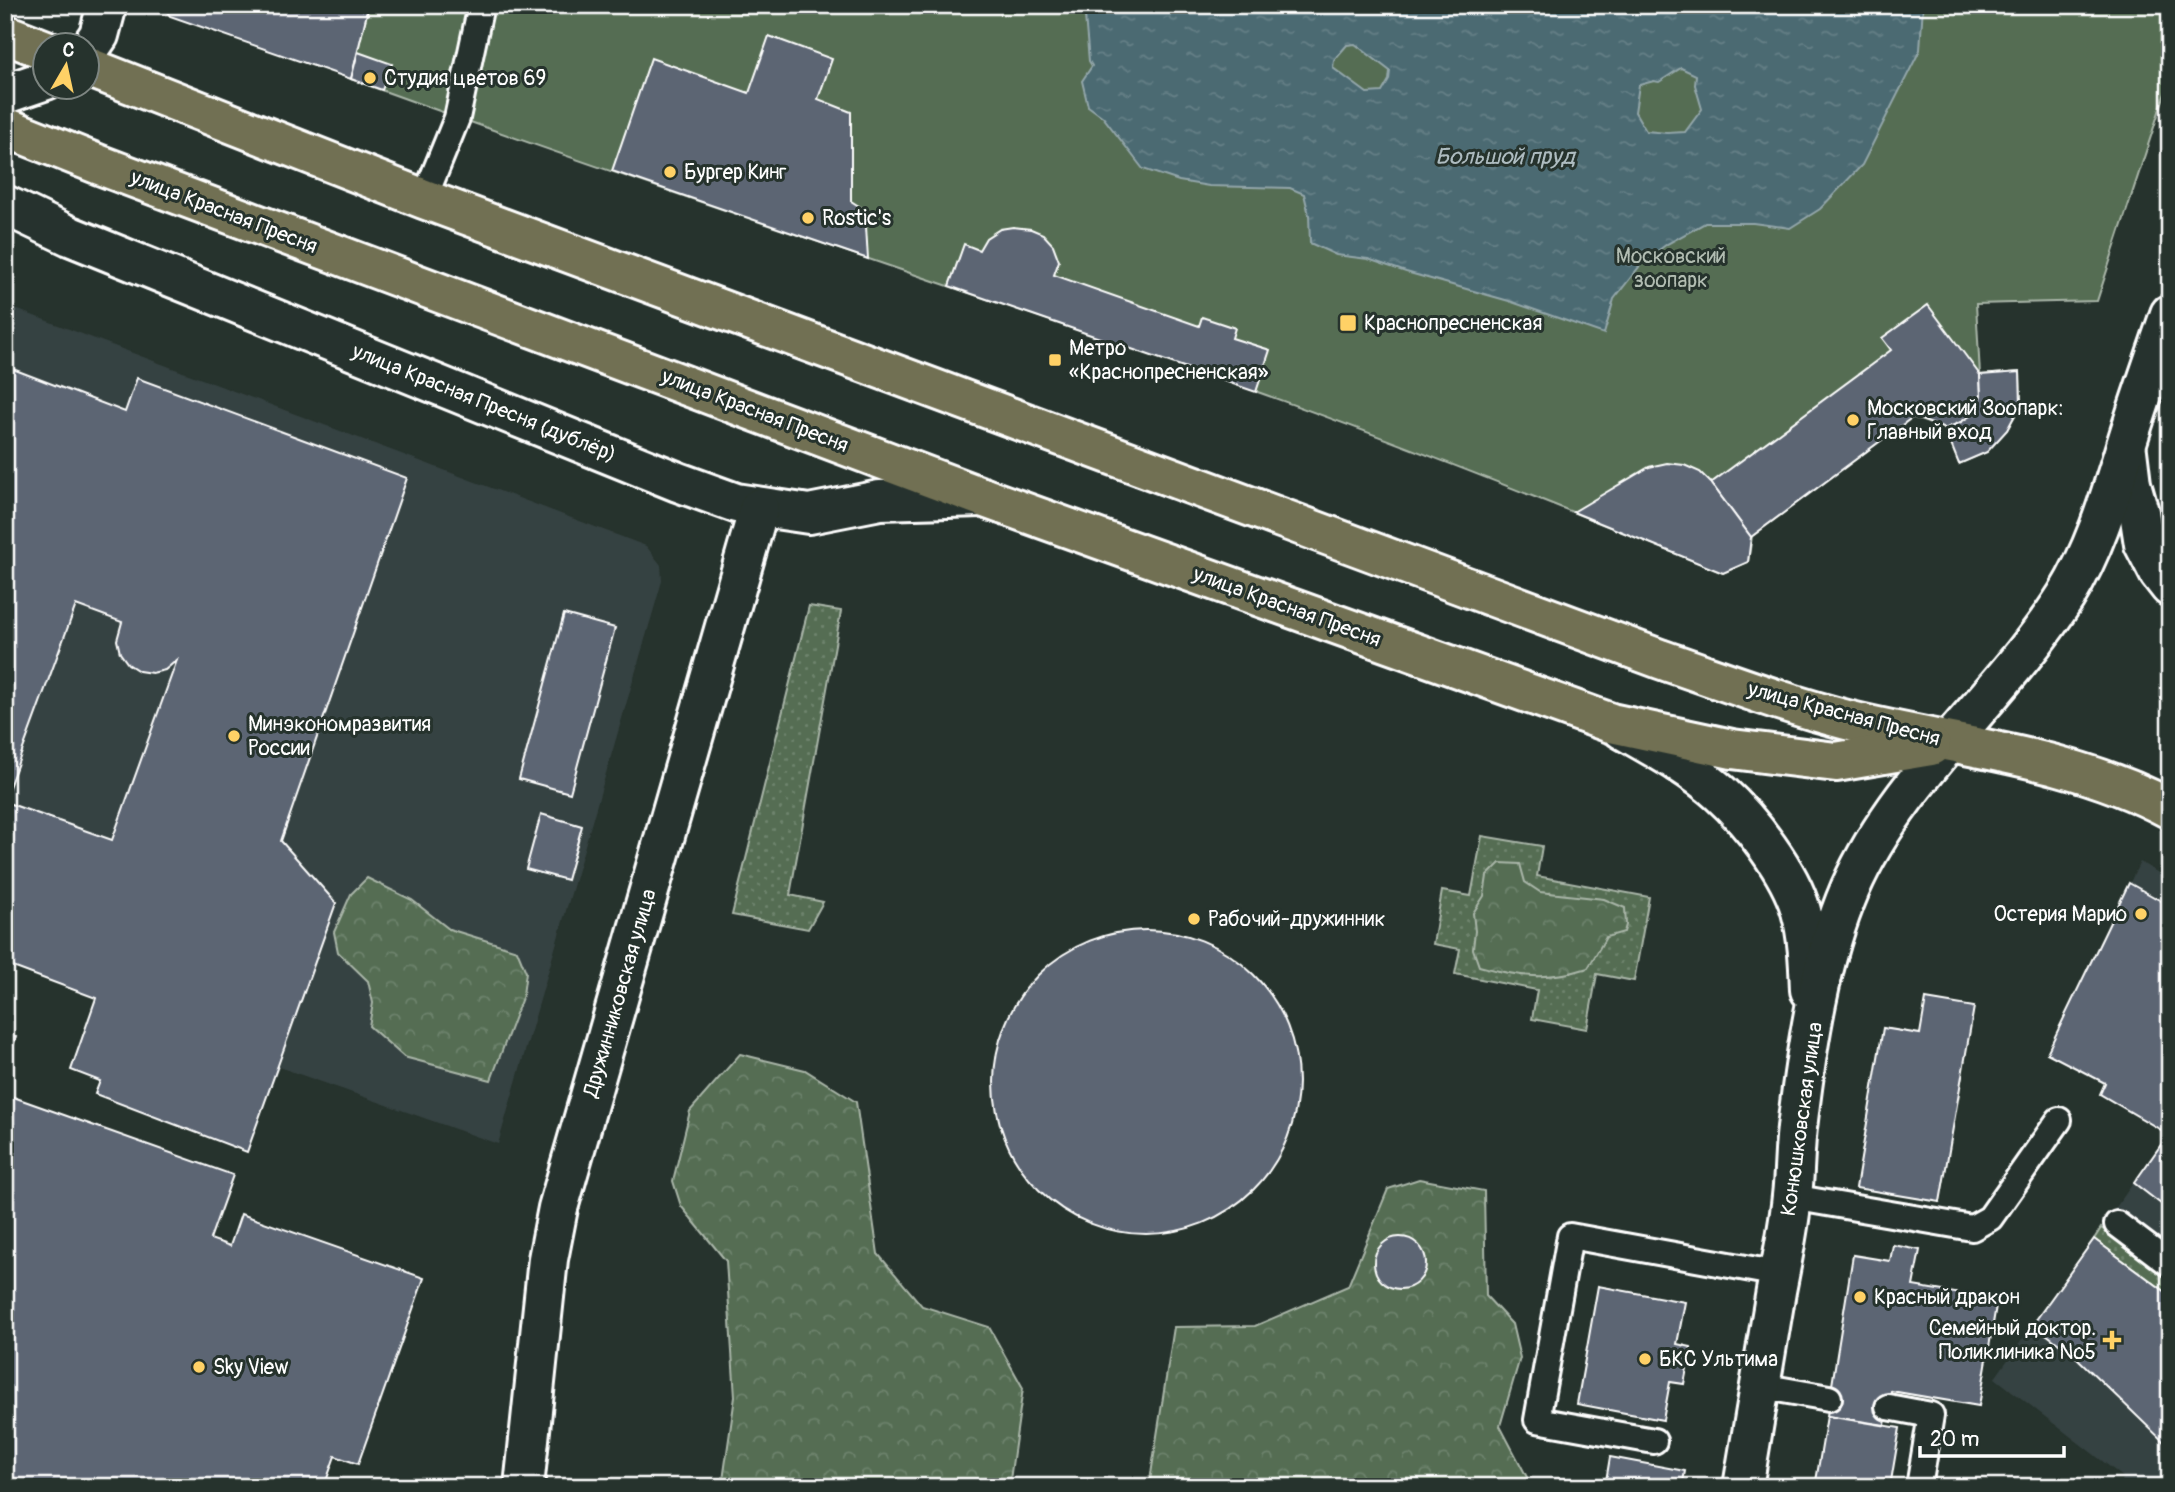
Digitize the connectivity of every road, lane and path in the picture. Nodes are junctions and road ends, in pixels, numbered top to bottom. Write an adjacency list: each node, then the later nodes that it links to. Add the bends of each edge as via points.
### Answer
1 (107, 5): 3 (street)
2 (481, 5): 10 (lane, via 457,118)
3 (100, 32)
4 (5, 34): 5 (main road)
5 (32, 45)
6 (102, 72): 10 (main road, улица Красная Пресня)
7 (32, 85): 8 (street)
8 (5, 94)
9 (5, 127): 14 (main road, улица Красная Пресня)
10 (424, 199): 18 (main road, улица Красная Пресня, via 1660,659 1846,719)
11 (5, 205): 15 (street, улица Красная Пресня (дублёр), via 70,236 678,482)
12 (2170, 314): 13 (street, Конюшковская улица)
13 (2126, 444): 16 (street, via 2144,544); 18 (street, Конюшковская улица, via 2107,508 2066,596)
14 (982, 497): 15 (street, улица Красная Пресня (дублёр), via 880,500 809,514); 17 (main road, улица Красная Пресня)
15 (759, 508): 30 (street, Дружинниковская улица, via 558,1208 548,1259)
16 (2170, 587)
17 (1611, 723): 18 (main road, улица Красная Пресня, via 1732,749 1836,762); 20 (street, via 1672,758 1721,794 1770,849 1788,877 1801,911 1809,959)
18 (1950, 742): 19 (main road, via 2097,777); 20 (street, Конюшковская улица, via 1877,840 1852,885 1832,941)
19 (2170, 809)
20 (1812, 1031): 22 (street, Конюшковская улица, via 1797,1121)
21 (2059, 1121): 22 (lane, via 1990,1218 1972,1228)
22 (1792, 1197): 25 (street, Конюшковская улица)
23 (2117, 1224): 24 (lane)
24 (2170, 1265)
25 (1779, 1274): 26 (street, Конюшковская улица); 29 (lane, via 1570,1236 1537,1420)
26 (1760, 1386): 27 (lane); 31 (street, Конюшковская улица)
27 (1829, 1398)
28 (1888, 1407): 32 (lane, via 1931,1415)
29 (1654, 1441)
30 (524, 1487)
31 (1743, 1487)
32 (1919, 1487)

